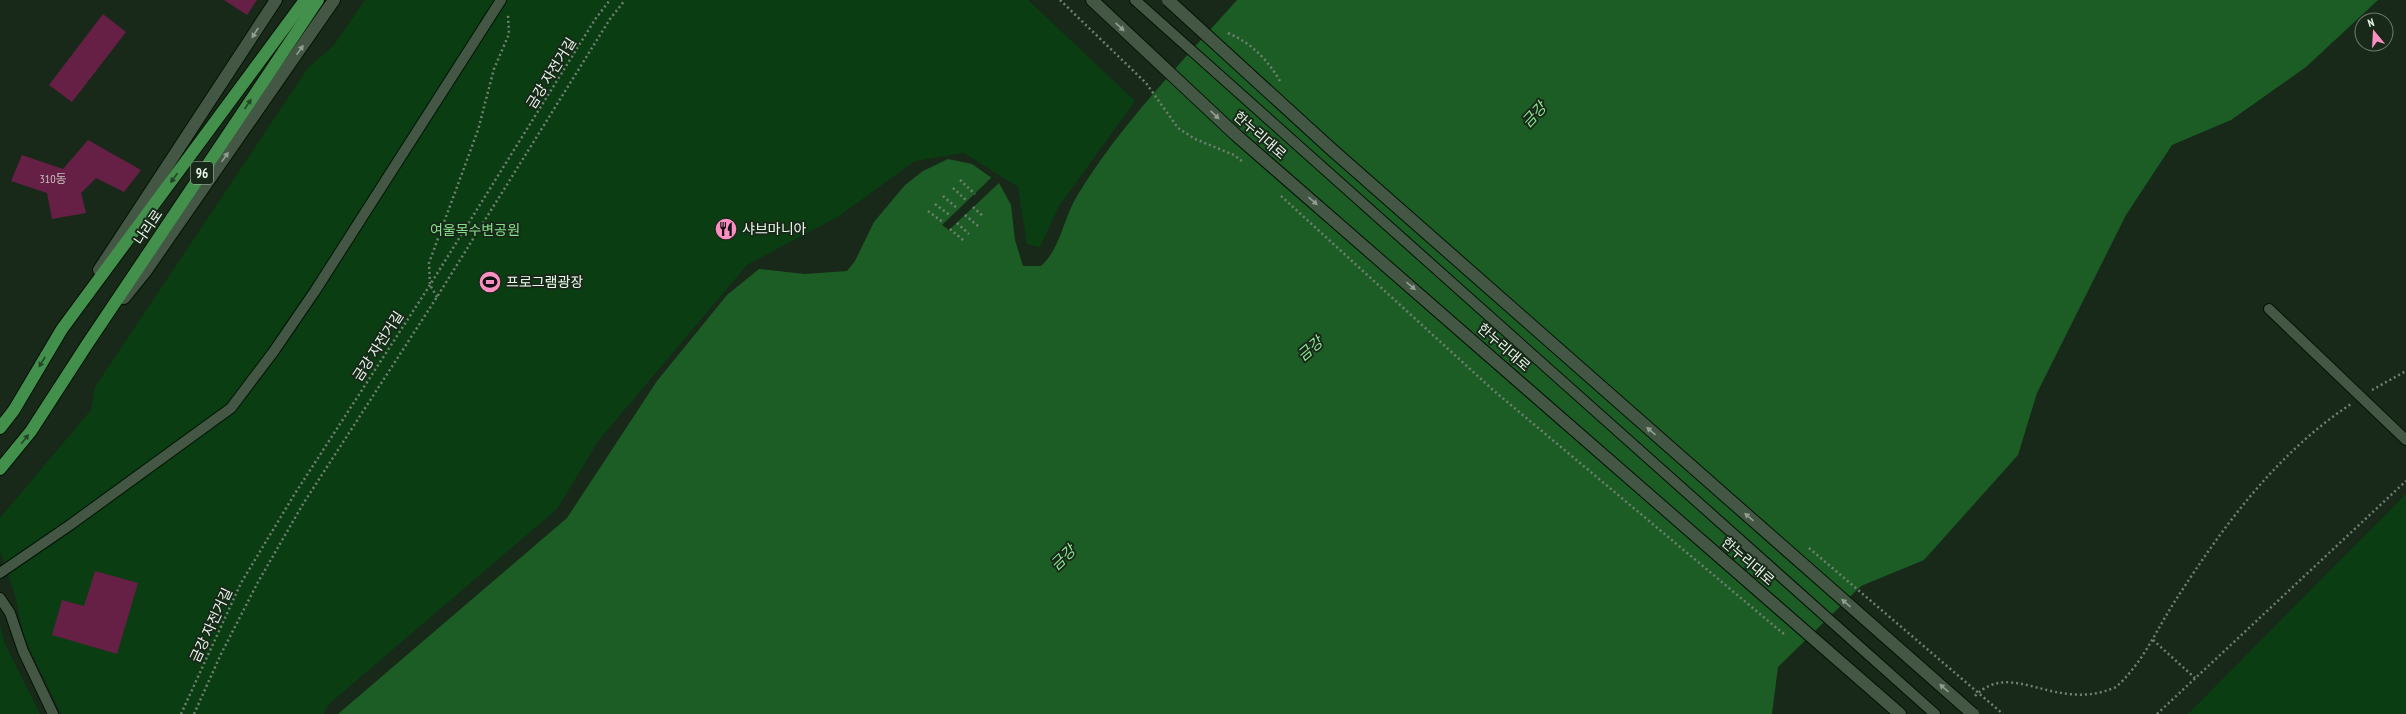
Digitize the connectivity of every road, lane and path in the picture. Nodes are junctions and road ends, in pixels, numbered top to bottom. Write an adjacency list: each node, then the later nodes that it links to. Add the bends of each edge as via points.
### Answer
1 (276, 0): 36 (street, one-way to 36)
2 (305, 0): 36 (main road, 나리로 / 96, one-way to 36)
3 (318, 0): 37 (main road, 나리로 / 96, one-way to 3)
4 (334, 0): 37 (street, one-way to 4, via 145,272)
5 (501, 0): 44 (lane, via 316,291 231,408)
6 (610, 0): 33 (path, 금강 자전거길, via 596,18)
7 (625, 0): 34 (path, via 610,19)
8 (1060, 0): 13 (path, via 1146,83 1178,128 1196,139 1234,155)
9 (1092, 0): 55 (street, 한누리대로, one-way to 55, via 1236,134)
10 (1135, 0): 56 (lane)
11 (1168, 0): 57 (street, one-way to 11, bridge, via 1348,163)
12 (508, 13): 33 (path, via 509,34 494,69 478,130 429,263)
13 (1244, 164)
14 (960, 180): 16 (path)
15 (953, 188): 19 (path)
16 (975, 194)
17 (1279, 194): 46 (path, via 1493,390)
18 (943, 196): 22 (path)
19 (967, 201)
20 (935, 204): 25 (path)
21 (973, 207): 26 (path)
22 (958, 209)
23 (928, 211): 28 (path)
24 (965, 215): 29 (path)
25 (951, 216)
26 (984, 217)
27 (957, 223): 31 (path)
28 (944, 224)
29 (978, 226)
30 (950, 229): 32 (path)
31 (969, 234)
32 (963, 240)
33 (430, 285): 34 (path); 53 (path, 금강 자전거길, via 294,495 241,583)
34 (437, 297): 54 (path, via 303,504 227,641)
35 (2269, 309): 39 (lane)
36 (62, 329): 40 (main road, 96, one-way to 40, via 14,410)
37 (86, 346): 42 (main road, 나리로 / 96, one-way to 37, via 31,431)
38 (2406, 371): 39 (path)
39 (2359, 398): 41 (lane); 47 (path, via 2313,434 2259,485 2209,548 2175,600)
40 (0, 428)
41 (2406, 440)
42 (0, 469)
43 (2406, 482): 48 (path)
44 (0, 573)
45 (0, 598): 52 (lane, via 10,613 23,651)
46 (1787, 637)
47 (2153, 640): 48 (path); 50 (path, via 2127,675)
48 (2195, 678): 58 (path)
49 (2017, 689): 51 (path, via 1999,684 1990,686)
50 (2103, 696)
51 (1974, 697)
52 (53, 714)
53 (181, 714)
54 (194, 714)
55 (1900, 714)
56 (1935, 714)
57 (1973, 714)
58 (2158, 714)

